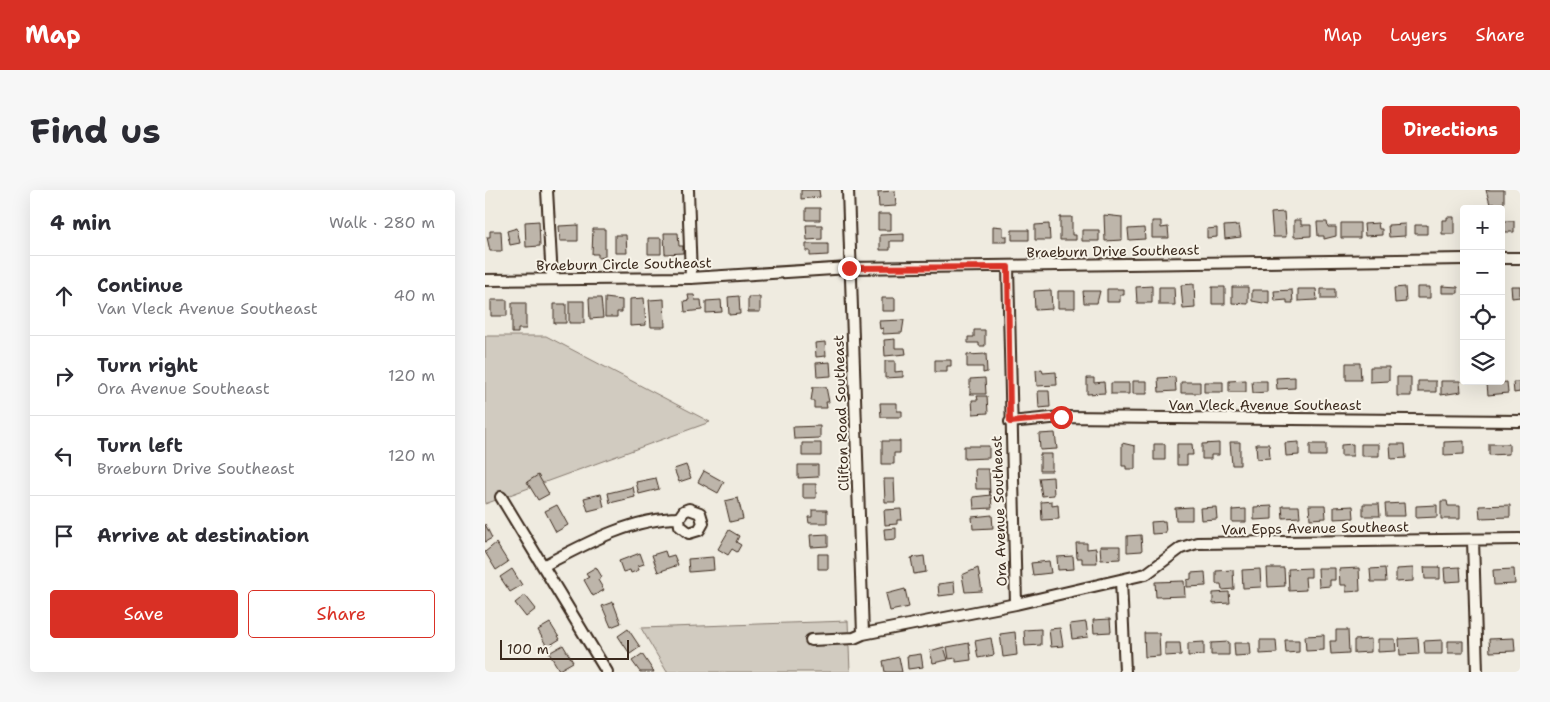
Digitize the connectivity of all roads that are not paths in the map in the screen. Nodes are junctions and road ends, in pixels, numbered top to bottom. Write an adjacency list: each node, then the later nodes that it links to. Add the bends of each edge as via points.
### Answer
1 (547, 190): 11 (street)
2 (688, 190): 10 (street)
3 (848, 190): 8 (street, Clifton Road Southeast)
4 (1505, 258): 5 (street)
5 (1520, 258)
6 (1460, 259): 7 (street, Braeburn Drive Southeast)
7 (1008, 267): 8 (street, Braeburn Drive Southeast); 14 (street, Ora Avenue Southeast)
8 (849, 268): 9 (street, Braeburn Drive Southeast); 22 (street, Clifton Road Southeast)
9 (763, 273): 10 (street, Braeburn Circle Southeast)
10 (691, 278): 11 (street, Braeburn Circle Southeast)
11 (552, 279): 12 (street, Braeburn Circle Southeast)
12 (485, 280)
13 (1520, 421): 14 (street, Van Vleck Avenue Southeast, via 1061,417)
14 (1010, 422): 21 (street, Ora Avenue Southeast)
15 (501, 496): 19 (street)
16 (679, 518): 19 (street, via 641,523 590,541)
17 (1520, 539): 18 (street, Van Epps Avenue Southeast)
18 (1473, 540): 20 (street, Van Epps Avenue Southeast, via 1197,543 1181,548 1146,574); 26 (street)
19 (543, 566): 24 (street)
20 (1121, 580): 21 (street, Van Epps Avenue Southeast); 25 (street)
21 (1016, 604): 22 (street, Van Epps Avenue Southeast)
22 (863, 634): 23 (street, Van Epps Avenue Southeast, via 854,638)
23 (811, 640)
24 (607, 672)
25 (1125, 672)
26 (1477, 672)

